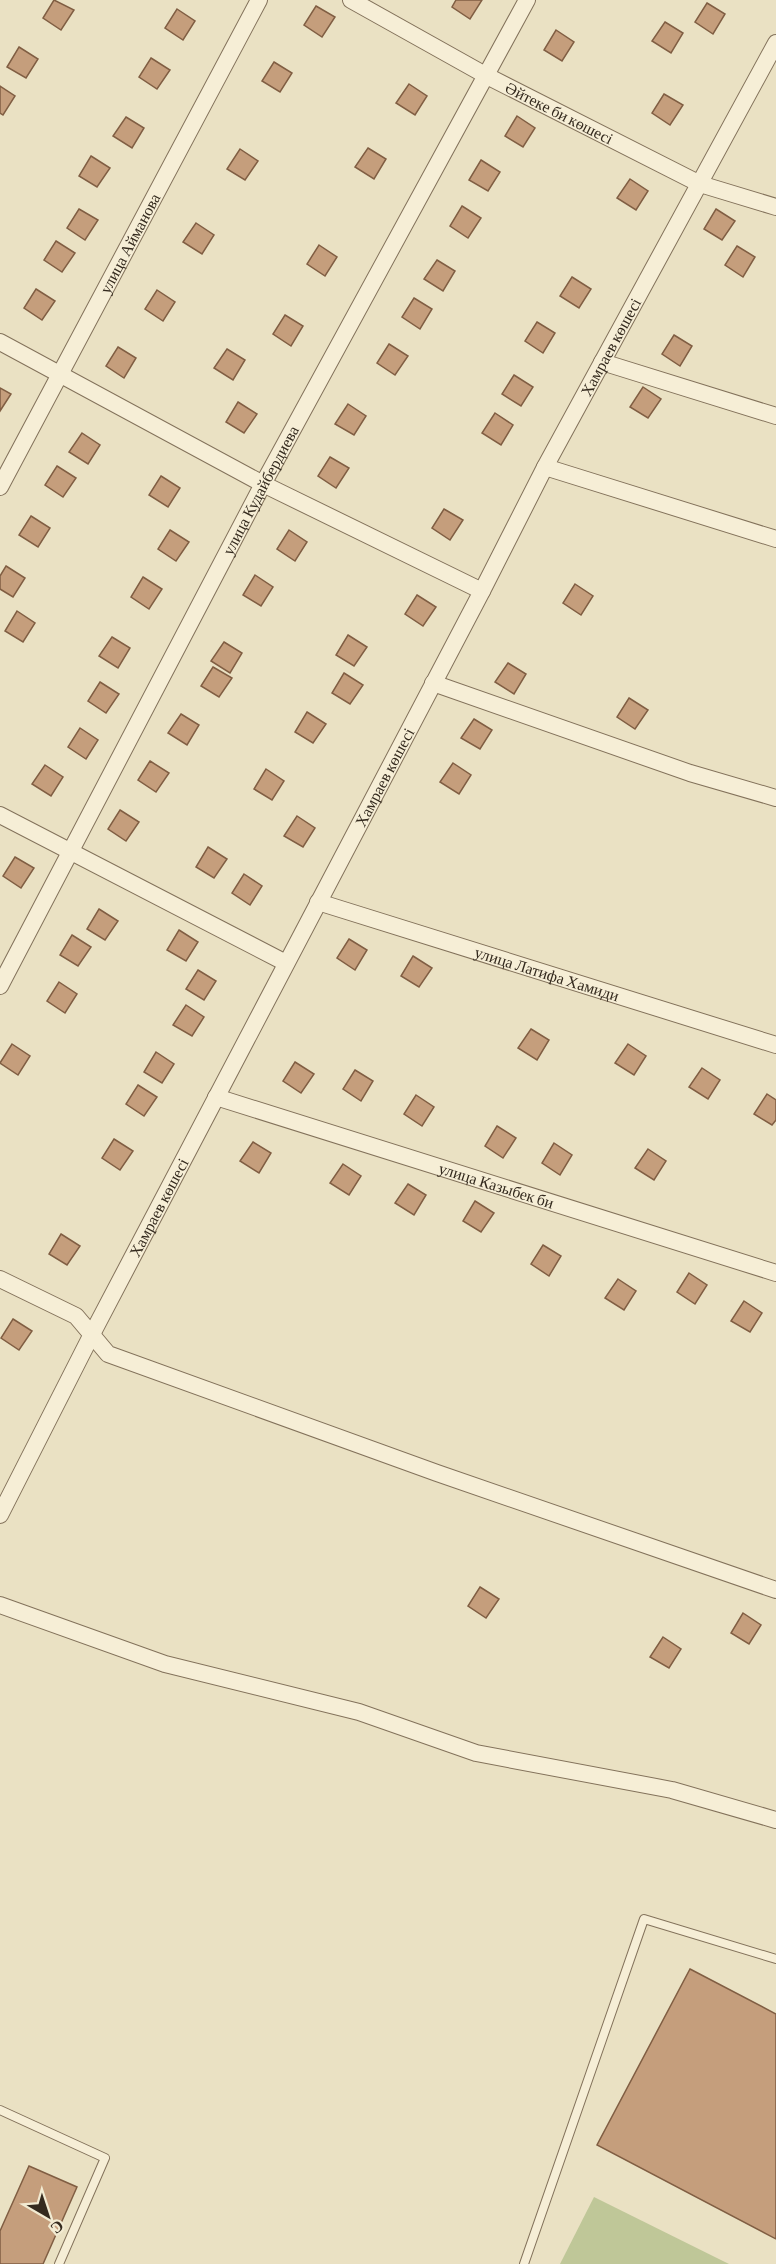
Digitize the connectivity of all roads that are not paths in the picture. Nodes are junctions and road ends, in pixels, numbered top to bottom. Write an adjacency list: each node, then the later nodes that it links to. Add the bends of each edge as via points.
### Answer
1 (259, 0): 10 (street, улица Айманова)
2 (351, 0): 5 (street, Әйтеке би көшесі)
3 (527, 0): 5 (street, улица Кудайбердиева)
4 (776, 43): 6 (street, Хамраев көшесі)
5 (487, 76): 6 (street, Әйтеке би көшесі); 13 (street, улица Кудайбердиева)
6 (700, 184): 7 (street, Әйтеке би көшесі); 9 (street, Хамраев көшесі)
7 (776, 207)
8 (0, 342): 10 (street)
9 (602, 362): 11 (street); 12 (street, Хамраев көшесі)
10 (60, 374): 13 (street); 14 (street, улица Айманова)
11 (776, 416)
12 (545, 467): 15 (street); 16 (street, Хамраев көшесі)
13 (263, 484): 16 (street); 20 (street, улица Кудайбердиева)
14 (0, 487)
15 (776, 539)
16 (482, 591): 17 (street, Хамраев көшесі)
17 (434, 683): 18 (street, via 690,773); 21 (street, Хамраев көшесі)
18 (776, 798)
19 (0, 815): 20 (street)
20 (71, 853): 22 (street); 23 (street, улица Кудайбердиева)
21 (318, 902): 22 (street, Хамраев көшесі); 24 (street, улица Латифа Хамиди)
22 (286, 963): 25 (street, Хамраев көшесі)
23 (0, 986)
24 (776, 1045)
25 (216, 1097): 26 (street, улица Казыбек би); 28 (street, Хамраев көшесі)
26 (776, 1273)
27 (0, 1279): 28 (street, via 76,1316)
28 (91, 1336): 29 (street, Хамраев көшесі); 30 (street, via 108,1354)
29 (0, 1515)
30 (776, 1590)
31 (0, 1605): 32 (street, via 165,1664 359,1712 476,1753 672,1790)
32 (776, 1820)
33 (776, 1959): 36 (lane, via 644,1919)
34 (0, 2110): 35 (lane, via 105,2158)
35 (59, 2264)
36 (524, 2264)

